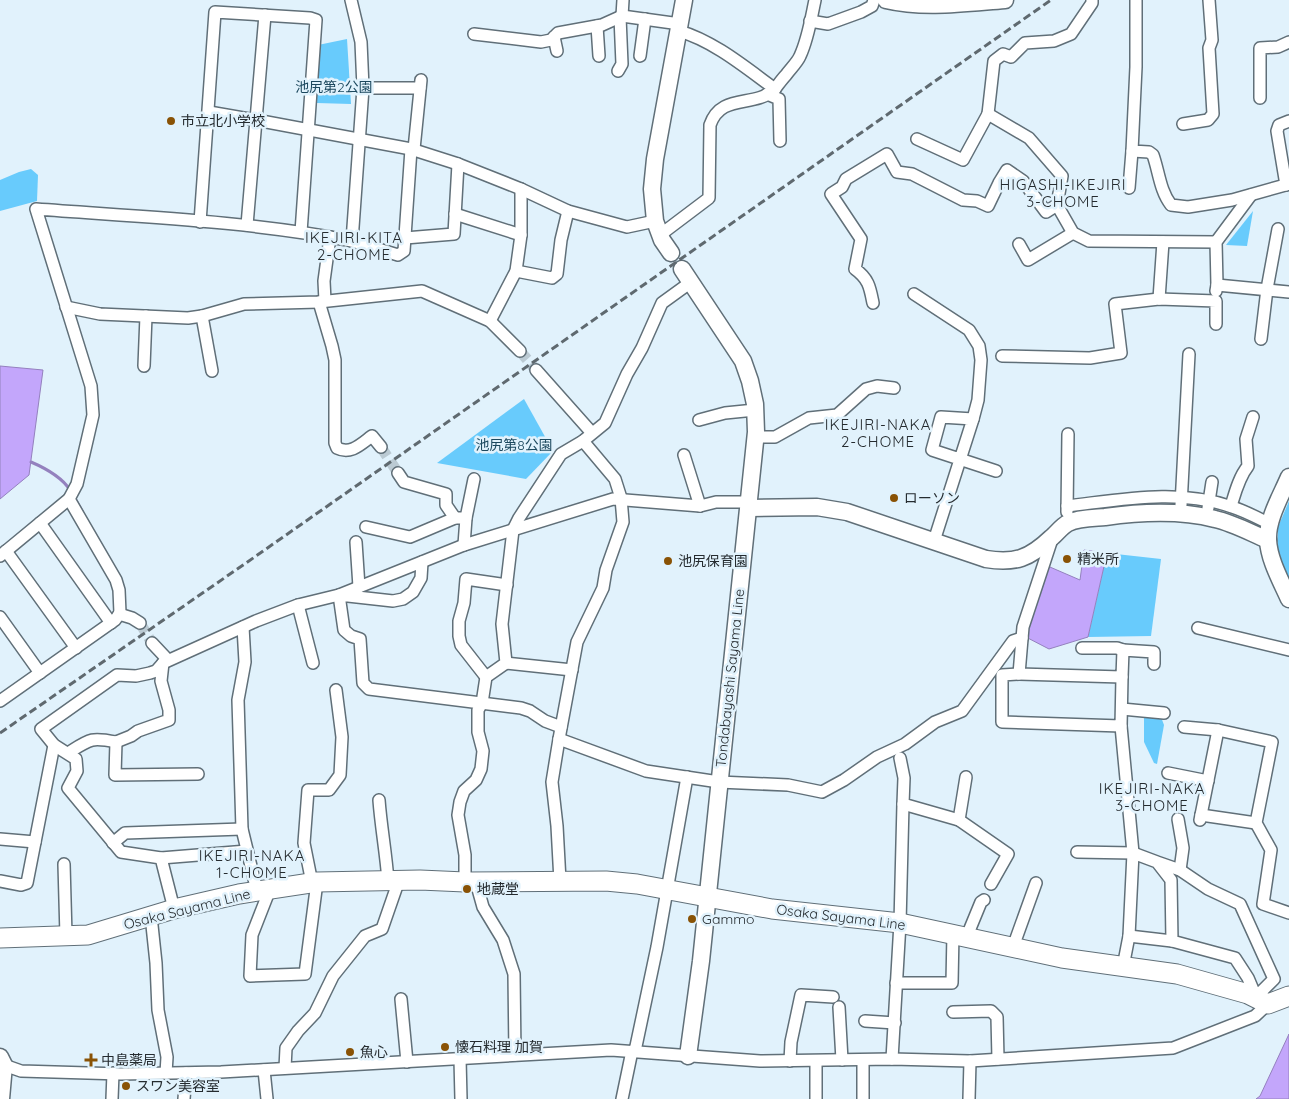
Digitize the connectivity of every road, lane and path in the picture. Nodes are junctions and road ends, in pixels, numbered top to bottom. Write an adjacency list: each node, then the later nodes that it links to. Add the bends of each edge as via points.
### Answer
1 (351, 0): 26 (street, via 361,42)
2 (623, 0): 12 (street)
3 (684, 0): 16 (main road)
4 (815, 0): 14 (street)
5 (874, 0): 14 (street, via 872,6 861,12 828,24)
6 (889, 0): 7 (main road, via 952,4)
7 (994, 0)
8 (1092, 0): 30 (street, via 1071,34 1054,41 1025,42 1011,57 1004,54 994,61)
9 (1136, 0): 39 (street)
10 (1210, 0): 33 (street, via 1213,114 1208,120)
11 (264, 15): 29 (street, via 215,12); 31 (street); 34 (street, via 316,20)
12 (621, 17): 13 (street); 15 (street); 25 (street, via 622,64)
13 (645, 20): 16 (street); 22 (street)
14 (810, 21): 27 (street, via 799,58)
15 (597, 26): 18 (street, via 558,33); 21 (street)
16 (680, 28): 27 (street, via 732,58); 50 (main road, via 655,159 652,190)
17 (474, 34): 18 (street, via 501,42 541,42)
18 (554, 37): 23 (street)
19 (611, 42): 21 (street)
20 (1289, 42): 28 (street, via 1278,47 1260,48)
21 (599, 43): 24 (street)
22 (644, 50)
23 (557, 51)
24 (599, 56)
25 (618, 72)
26 (363, 88): 35 (street); 38 (street, via 421,84)
27 (771, 92): 37 (street, via 779,99); 50 (street, via 719,109 710,126 709,198)
28 (1260, 98)
29 (209, 112): 31 (street); 48 (street)
30 (988, 114): 36 (street, via 963,160); 45 (street, via 1029,138 1062,176)
31 (256, 120): 34 (street); 49 (street)
32 (1289, 120): 41 (street, via 1277,131)
33 (1183, 124)
34 (308, 129): 35 (street); 52 (street)
35 (360, 138): 38 (street); 57 (street)
36 (917, 139)
37 (780, 141)
38 (413, 149): 40 (street); 56 (street)
39 (1132, 151): 42 (street); 44 (street, via 1154,155 1171,205 1188,206)
40 (458, 164): 43 (street); 47 (street)
41 (1288, 185): 44 (street)
42 (1129, 188)
43 (521, 189): 46 (street); 54 (street)
44 (1251, 195): 59 (street)
45 (1058, 205): 53 (street); 71 (street, via 1046,212 1023,181 1007,170 988,206 963,200 912,174 897,172 886,154 846,179 842,187 831,194 861,240 855,269 872,289)
46 (568, 211): 50 (street, via 627,227); 62 (street, via 558,274 552,278)
47 (455, 214): 54 (street); 56 (street, via 454,234)
48 (200, 222): 49 (street); 72 (street, via 36,209)
49 (247, 225): 52 (street)
50 (658, 228): 61 (main road)
51 (1278, 229): 65 (street)
52 (301, 232): 55 (street)
53 (1073, 233): 58 (street, via 1089,241); 60 (street, via 1028,260)
54 (521, 235): 62 (street)
55 (330, 237): 57 (street); 69 (street)
56 (405, 238): 57 (street, via 404,251 398,255)
57 (352, 242)
58 (1163, 242): 59 (street); 68 (street)
59 (1216, 242): 64 (street)
60 (1019, 244)
61 (671, 253)
62 (516, 271): 75 (street)
63 (686, 275): 85 (main road, Tondabayashi Sayama Line, via 743,361); 89 (street, via 662,303 606,423)
64 (1217, 285): 65 (street); 70 (street)
65 (1267, 289): 66 (street); 77 (street)
66 (1289, 292)
67 (914, 294): 88 (street, via 969,330 979,346 978,400)
68 (1159, 299): 70 (street); 80 (street, via 1115,304 1121,353 1090,358)
69 (322, 301): 74 (street, via 244,304); 75 (street, via 422,291); 93 (street, via 335,360 337,448 351,451 372,436)
70 (1216, 301): 76 (street)
71 (873, 303)
72 (66, 307): 73 (street, via 100,314); 103 (street, via 90,386 93,415 77,484)
73 (146, 316): 74 (street); 81 (street)
74 (202, 316): 83 (street)
75 (490, 321): 78 (street)
76 (1216, 324)
77 (1261, 339)
78 (520, 351)
79 (1189, 354): 101 (street)
80 (1002, 356)
81 (144, 366)
82 (536, 370): 89 (street)
83 (212, 372)
84 (894, 388): 91 (street, via 877,386 866,389 837,414 809,418 775,437)
85 (755, 410): 87 (street); 91 (main road, Tondabayashi Sayama Line)
86 (1253, 417): 107 (street, via 1246,439 1248,466)
87 (699, 420)
88 (973, 420): 95 (street); 95 (street, via 941,417 932,450)
89 (592, 433): 92 (street)
90 (1068, 434): 106 (street)
91 (755, 437): 104 (main road, Tondabayashi Sayama Line)
92 (583, 441): 102 (street, via 615,479); 114 (street, via 561,454)
93 (381, 447)
94 (684, 454): 105 (street)
95 (960, 459): 96 (street); 117 (street)
96 (996, 471)
97 (398, 473): 110 (street, via 404,482 446,494 446,505)
98 (1289, 477): 115 (main road)
99 (474, 479): 110 (street)
100 (1212, 482): 108 (street)
101 (1181, 497): 106 (street); 108 (street); 109 (street)
102 (621, 498): 105 (street); 114 (street); 143 (street, via 623,522 603,588 576,642)
103 (68, 500): 111 (street); 127 (street, via 116,580)
104 (749, 505): 105 (street, via 716,502); 117 (main road, via 817,507 847,512); 166 (main road, Tondabayashi Sayama Line)
105 (700, 506)
106 (1067, 506): 112 (street)
107 (1231, 506): 108 (street); 115 (street)
108 (1208, 509): 109 (main road); 115 (main road, via 1217,519)
109 (1181, 514): 112 (main road, via 1125,514)
110 (461, 518): 113 (street, via 410,537); 119 (street)
111 (40, 523): 120 (street); 129 (street)
112 (1067, 523): 116 (main road)
113 (366, 527)
114 (514, 530): 119 (street); 122 (street)
115 (1269, 532): 125 (main road, via 1275,567)
116 (1052, 537): 117 (main road, via 1037,551 1012,561 986,559); 133 (street)
117 (934, 541)
118 (356, 542): 123 (street)
119 (464, 545): 121 (street)
120 (3, 553): 135 (street)
121 (422, 562): 123 (street); 124 (street, via 421,578 413,592 403,599)
122 (507, 584): 141 (street, via 502,624); 146 (street, via 466,579 459,621 460,636 462,645)
123 (359, 587): 124 (street)
124 (339, 594): 126 (street); 150 (street, via 344,630 360,639 364,683 370,689)
125 (1289, 599)
126 (298, 605): 131 (street); 140 (street)
127 (119, 614): 129 (street); 130 (street)
128 (1, 620): 144 (street)
129 (111, 623): 135 (street)
130 (140, 623)
131 (243, 627): 139 (street); 172 (street, via 245,662 238,700)
132 (1198, 628): 138 (street)
133 (1022, 638): 145 (street); 166 (street, via 1013,641 962,711 936,722 905,744 877,757 822,792 788,785)
134 (152, 643): 139 (street)
135 (76, 648): 144 (street)
136 (1082, 648): 137 (street)
137 (1123, 650): 142 (street, via 1154,652); 147 (street)
138 (1289, 650)
139 (166, 662): 157 (street, via 161,681 169,720); 158 (street, via 150,673 117,675 41,729)
140 (313, 663)
141 (506, 663): 143 (street); 146 (street)
142 (1154, 664)
143 (572, 670): 156 (street)
144 (40, 673): 149 (street)
145 (1020, 674): 147 (street); 153 (street, via 1002,675 1002,722)
146 (486, 677): 150 (street)
147 (1122, 677): 151 (street)
148 (336, 690): 187 (street, via 342,737 340,775 329,790 308,790 304,843)
149 (0, 701)
150 (482, 703): 156 (street, via 530,711); 186 (street, via 478,710 478,732 483,751 481,769 476,780 464,791 458,815)
151 (1122, 709): 152 (street); 153 (street)
152 (1164, 713)
153 (1122, 726): 178 (street)
154 (1184, 727): 155 (street)
155 (1218, 730): 165 (street); 171 (street, via 1272,742)
156 (560, 733): 163 (street, via 646,771); 185 (street, via 552,782)
157 (116, 742): 159 (street, via 96,738); 162 (street, via 115,775)
158 (54, 745): 159 (street); 174 (street)
159 (68, 753): 175 (street, via 76,759 77,771 68,788)
160 (900, 758): 168 (street, via 904,778)
161 (1168, 773): 165 (street)
162 (198, 774)
163 (687, 777): 166 (street); 191 (street)
164 (966, 777): 169 (street)
165 (1208, 781): 171 (street, via 1201,817)
166 (719, 782): 192 (main road, Tondabayashi Sayama Line)
167 (379, 800): 183 (street, via 386,857)
168 (903, 804): 169 (street); 197 (street)
169 (959, 820): 189 (street, via 1008,854)
170 (1178, 820): 182 (street, via 1183,848)
171 (1256, 823): 195 (street, via 1271,850 1262,904)
172 (242, 828): 175 (street, via 125,833); 176 (street)
173 (0, 839): 174 (street)
174 (35, 842): 184 (street, via 27,883)
175 (113, 843): 179 (street, via 121,852)
176 (247, 851): 179 (street); 190 (street)
177 (1077, 852): 178 (street)
178 (1133, 853): 180 (street); 200 (street)
179 (162, 858): 194 (street)
180 (1157, 862): 182 (street); 202 (street, via 1171,880)
181 (64, 864): 199 (street)
182 (1180, 870): 208 (street, via 1208,889 1240,904 1274,979)
183 (393, 880): 186 (main road, Osaka Sayama Line); 187 (main road, Osaka Sayama Line); 225 (street, via 382,929 365,936 333,976 315,1013 286,1048)
184 (0, 881)
185 (560, 881): 186 (main road, Osaka Sayama Line); 191 (main road, Osaka Sayama Line, via 606,881)
186 (470, 882): 213 (street, via 503,940 514,974)
187 (314, 883): 190 (main road, Osaka Sayama Line); 190 (street, via 305,974 250,976 252,935)
188 (1036, 883): 203 (street)
189 (991, 884)
190 (263, 890): 194 (main road, Osaka Sayama Line)
191 (666, 890): 192 (main road, Osaka Sayama Line); 212 (street)
192 (708, 898): 197 (main road, Osaka Sayama Line, via 772,909); 214 (main road, Tondabayashi Sayama Line)
193 (984, 900): 198 (street)
194 (174, 909): 196 (main road, Osaka Sayama Line)
195 (1289, 912)
196 (151, 916): 199 (main road, Osaka Sayama Line, via 88,935); 229 (street, via 158,1010 167,1057)
197 (900, 923): 198 (main road, Osaka Sayama Line); 205 (street)
198 (960, 935): 203 (main road, Osaka Sayama Line); 205 (street, via 952,983)
199 (66, 936): 201 (main road, Osaka Sayama Line)
200 (1129, 936): 202 (street); 204 (street)
201 (0, 938)
202 (1172, 941): 208 (street, via 1235,958)
203 (1013, 946): 204 (main road, Osaka Sayama Line, via 1062,958)
204 (1123, 967): 208 (main road, Osaka Sayama Line, via 1177,974)
205 (896, 983): 211 (street)
206 (1289, 996): 208 (main road)
207 (401, 999): 224 (street)
208 (1262, 1000): 217 (street, via 1255,1016 1174,1048)
209 (953, 1012): 217 (street, via 991,1011 997,1017)
210 (865, 1021): 211 (street)
211 (895, 1023): 216 (street)
212 (634, 1051): 213 (street, via 587,1050); 214 (street); 235 (street)
213 (515, 1055): 215 (street)
214 (688, 1056): 222 (street)
215 (460, 1059): 224 (street); 234 (street)
216 (892, 1059): 220 (street); 223 (street)
217 (998, 1059): 223 (street)
218 (816, 1060): 219 (street); 222 (street); 236 (street)
219 (842, 1060): 220 (street); 222 (street, via 836,1002 820,993 800,995)
220 (863, 1060): 237 (street)
221 (2, 1061): 228 (street, via 21,1071); 230 (main road)
222 (790, 1061)
223 (970, 1061): 238 (street)
224 (407, 1062): 225 (street)
225 (285, 1068): 226 (street)
226 (264, 1070): 227 (street); 233 (street)
227 (186, 1073): 229 (street); 232 (street)
228 (112, 1074): 229 (street); 231 (street)
229 (166, 1074)
230 (1, 1099)
231 (112, 1099)
232 (184, 1099)
233 (267, 1099)
234 (461, 1099)
235 (622, 1099)
236 (816, 1099)
237 (863, 1099)
238 (969, 1099)

